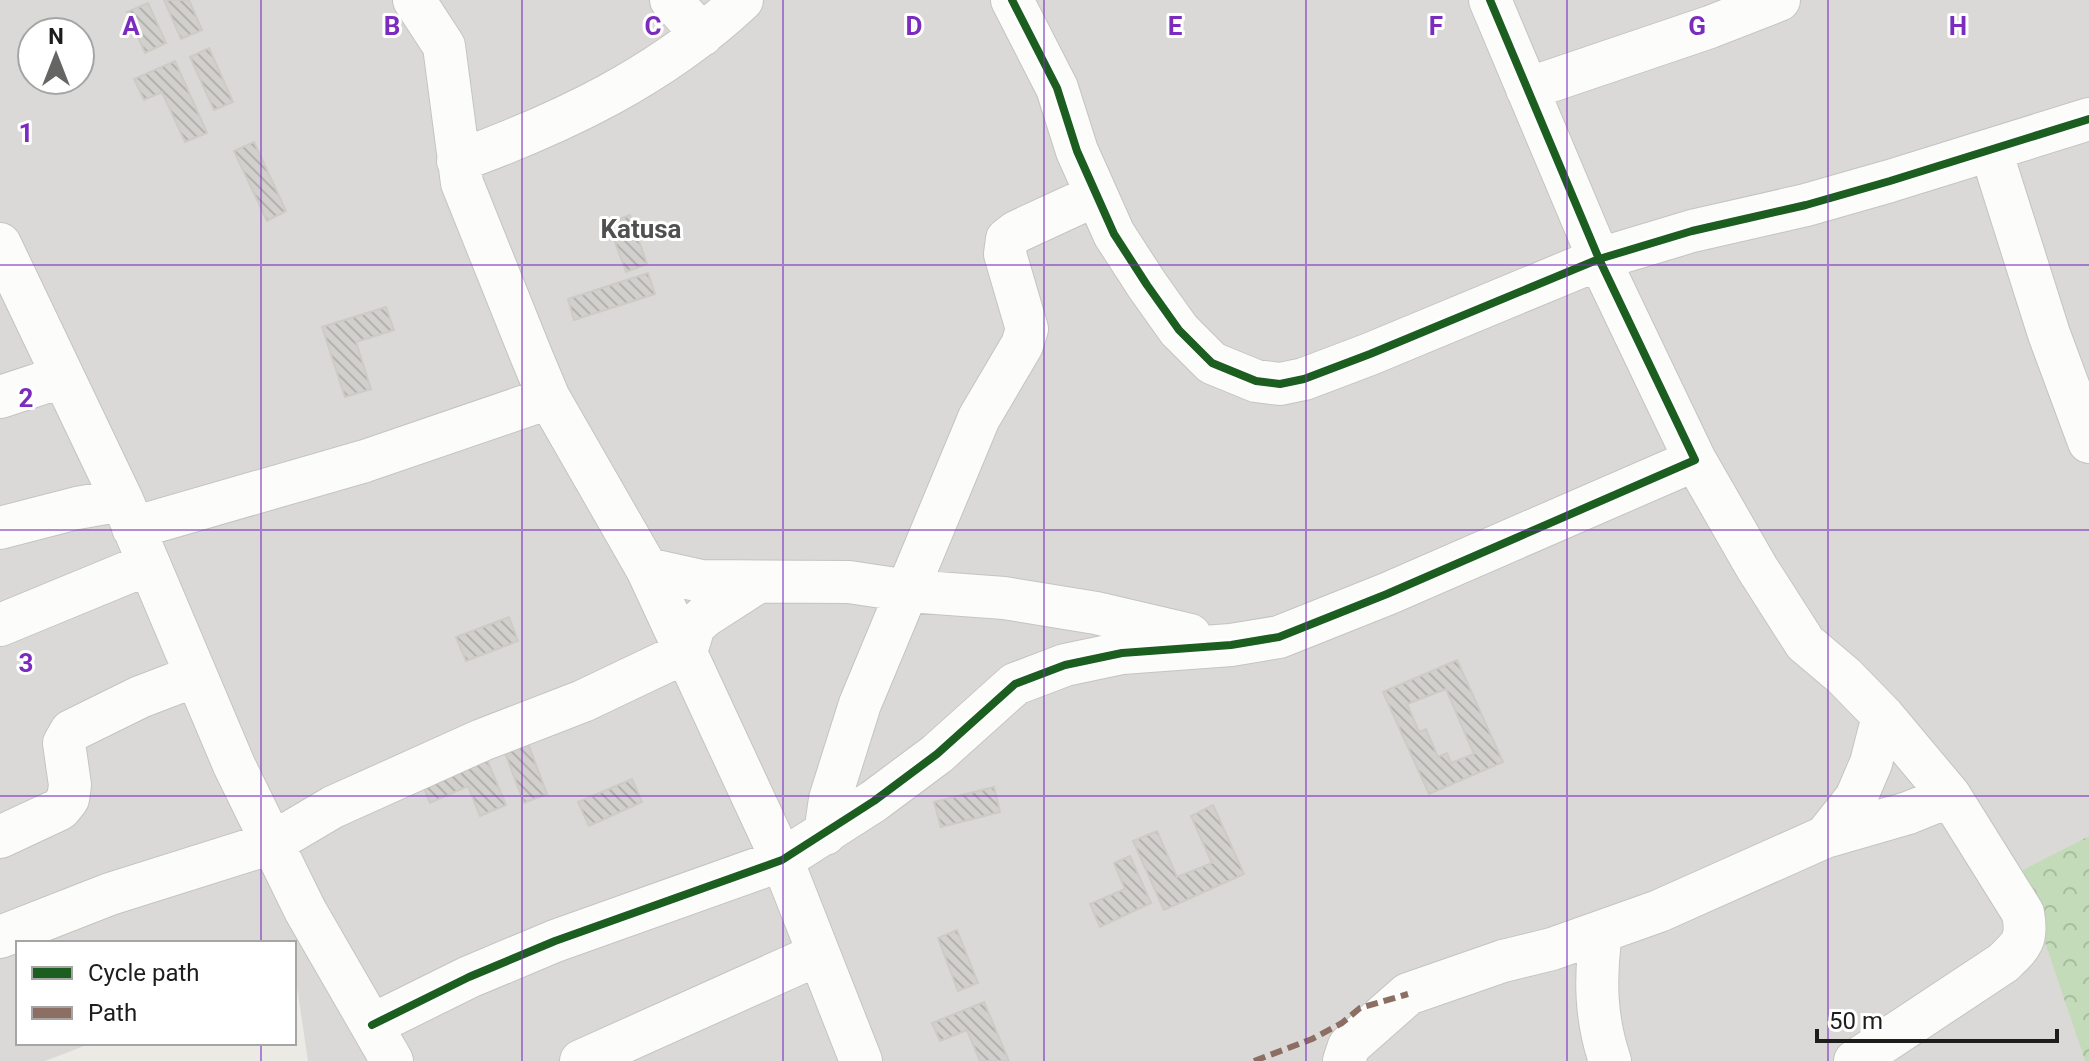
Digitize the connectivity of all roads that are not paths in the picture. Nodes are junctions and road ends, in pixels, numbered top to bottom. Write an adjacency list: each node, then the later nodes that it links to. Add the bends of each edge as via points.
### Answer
1 (414, 0): 11 (street, via 444,46)
2 (671, 0): 7 (street)
3 (742, 0): 7 (street)
4 (1012, 0): 12 (street, via 1057,88)
5 (1490, 0): 8 (street)
6 (1779, 0): 8 (street)
7 (702, 35): 11 (street, via 659,67 570,115)
8 (1527, 89): 14 (street)
9 (2089, 119): 10 (street)
10 (1991, 151): 14 (street); 18 (street)
11 (458, 161): 17 (street, via 471,208)
12 (1096, 195): 14 (street, via 1114,234 1179,330 1212,363 1256,381 1304,379); 24 (street, via 1007,239 1005,254 1027,329 979,418)
13 (0, 244): 15 (street)
14 (1599, 259): 19 (street)
15 (61, 377): 16 (street); 21 (street)
16 (0, 397)
17 (549, 398): 21 (street, via 340,469); 22 (street)
18 (2089, 442)
19 (1695, 460): 26 (street, via 1373,600 1279,637); 29 (street, via 1805,643)
20 (0, 528): 21 (street, via 77,508)
21 (134, 530): 25 (street); 28 (street)
22 (647, 569): 23 (street, via 701,581); 27 (street)
23 (758, 582): 24 (street, via 849,582); 27 (street, via 694,626)
24 (909, 591): 26 (street, via 1004,598 1096,613); 31 (street, via 860,704 830,799)
25 (0, 625)
26 (1231, 645): 31 (street, via 1122,653 1065,665 1015,684 937,754)
27 (686, 652): 34 (street, via 376,787); 35 (street)
28 (195, 676): 32 (street, via 71,731 64,743 68,799 60,809); 34 (street)
29 (1883, 716): 30 (street); 33 (street, via 1856,798)
30 (1950, 796): 33 (street); 45 (street, via 2023,913 2022,945)
31 (825, 834): 35 (street)
32 (0, 837)
33 (1825, 837): 36 (street)
34 (272, 843): 37 (street, via 110,894); 39 (street)
35 (782, 860): 38 (street); 39 (street, via 555,941)
36 (1601, 932): 43 (street, via 1408,994 1349,1046); 44 (street, via 1595,992)
37 (0, 937)
38 (819, 954): 41 (street); 42 (street)
39 (372, 1025): 40 (street)
40 (392, 1061)
41 (581, 1061)
42 (861, 1061)
43 (1344, 1061)
44 (1610, 1061)
45 (1855, 1061)

